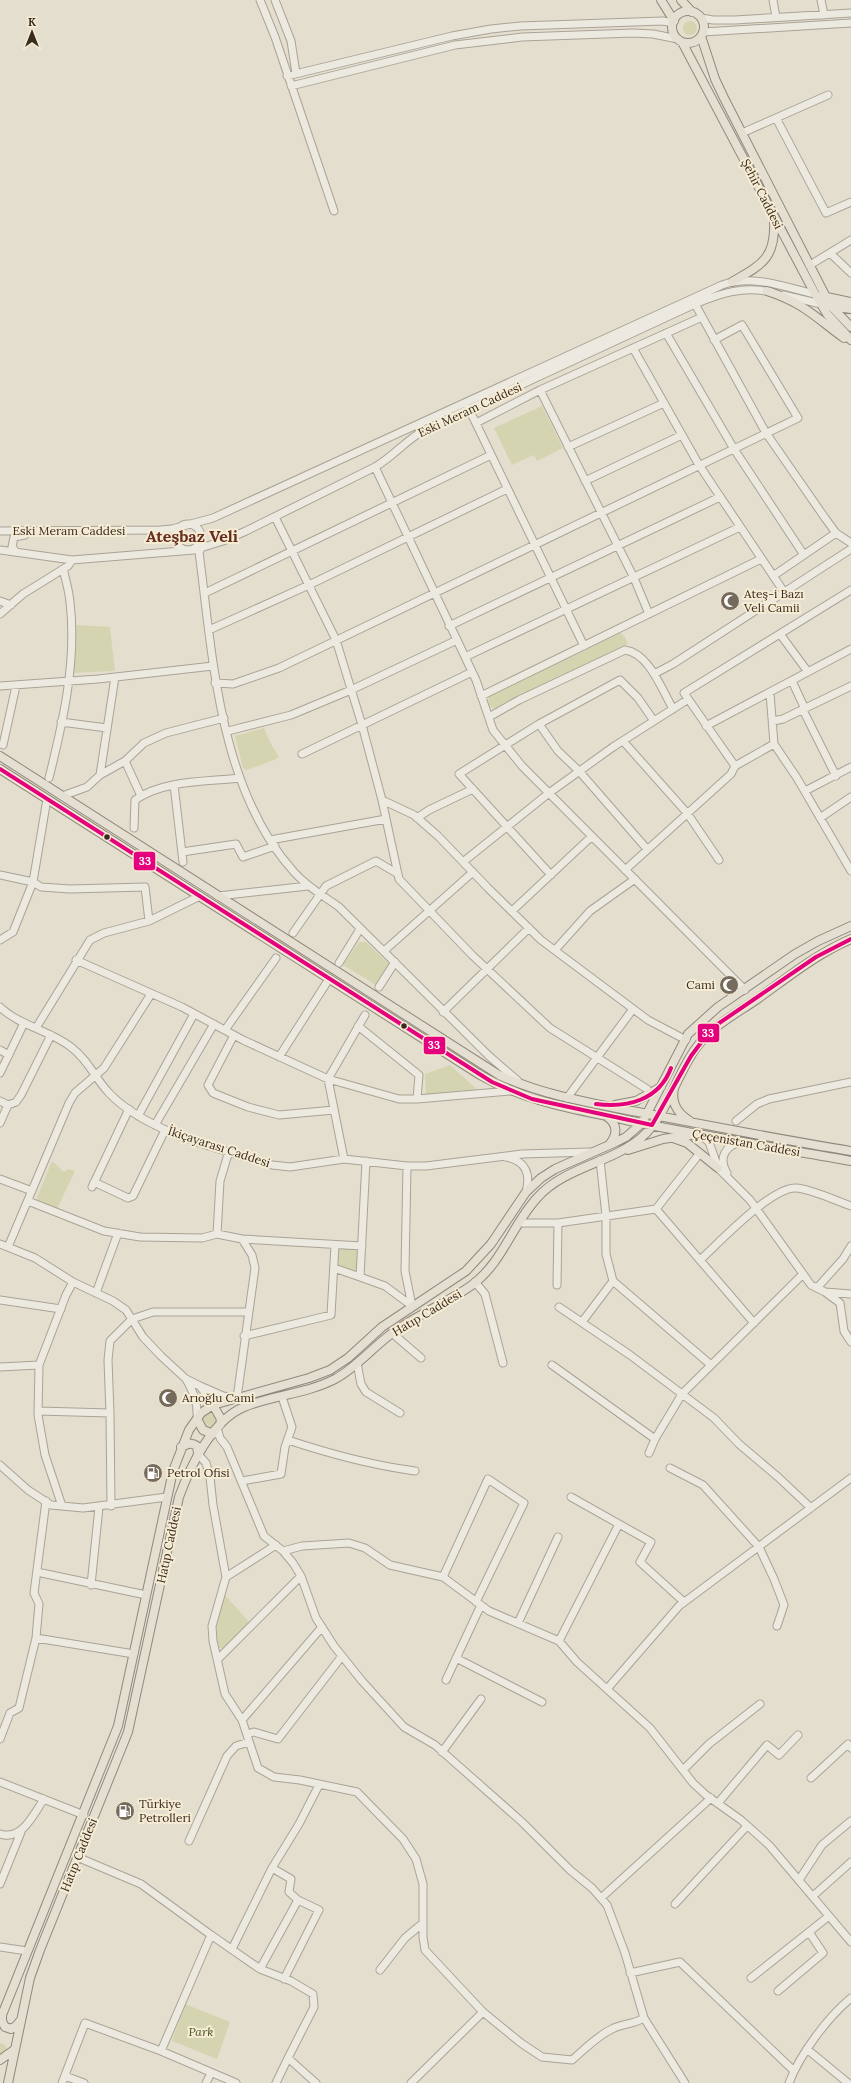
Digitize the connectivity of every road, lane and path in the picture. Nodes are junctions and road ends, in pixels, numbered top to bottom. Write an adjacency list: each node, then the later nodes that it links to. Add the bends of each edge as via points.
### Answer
1 (260, 0): 17 (street)
2 (275, 0): 16 (street, via 291,41)
3 (661, 0): 12 (main road)
4 (681, 0): 7 (main road)
5 (773, 0): 10 (street)
6 (821, 0): 9 (street)
7 (692, 12): 11 (main road); 12 (main road, via 682,13)
8 (851, 13): 9 (street)
9 (824, 15): 10 (street)
10 (776, 17): 11 (street, via 735,20)
11 (701, 18): 14 (main road)
12 (673, 22): 15 (main road, via 673,30); 16 (street, via 528,26 490,30 452,36)
13 (851, 23): 14 (street)
14 (702, 34): 15 (main road, via 692,42); 21 (main road, Şehir Caddesi, via 715,79)
15 (680, 40): 18 (street, via 634,33 492,40 454,45); 24 (main road, Şehir Caddesi)
16 (296, 73): 17 (street)
17 (287, 76): 18 (street)
18 (290, 86): 23 (street)
19 (828, 95): 20 (street)
20 (776, 118): 21 (street); 22 (street, via 826,213)
21 (742, 133): 27 (main road, Şehir Caddesi)
22 (851, 202)
23 (334, 211)
24 (774, 216): 29 (main road, via 774,243 770,254 761,265); 31 (main road, Şehir Caddesi)
25 (851, 240): 26 (street)
26 (830, 253): 27 (street); 28 (street)
27 (810, 265): 32 (main road, Şehir Caddesi)
28 (851, 273)
29 (732, 282): 31 (street, Eski Meram Caddesi, via 764,282); 46 (street, Eski Meram Caddesi)
30 (767, 291): 32 (street, Eski Meram Caddesi); 34 (street, Eski Meram Caddesi, via 737,290 719,294); 42 (main road, via 806,308)
31 (815, 294): 32 (main road, Eski Meram Caddesi)
32 (823, 300): 33 (main road, Eski Meram Caddesi); 35 (main road, Şehir Caddesi); 41 (main road, Şehir Caddesi, via 835,323)
33 (851, 302)
34 (696, 304): 37 (street); 46 (street, Eski Meram Caddesi)
35 (831, 306): 36 (main road); 38 (main road, Şehir Caddesi)
36 (851, 309)
37 (702, 317): 39 (street); 40 (street)
38 (851, 327)
39 (666, 333): 43 (street); 51 (street)
40 (714, 340): 48 (street); 48 (street, via 742,325 798,418)
41 (851, 340)
42 (851, 343)
43 (633, 348): 44 (street); 45 (street)
44 (540, 390): 47 (street); 50 (street)
45 (664, 403): 49 (street); 50 (street)
46 (468, 406): 47 (street); 54 (street, Eski Meram Caddesi, via 419,433); 63 (street, Eski Meram Caddesi, via 213,518 160,530)
47 (476, 423): 52 (street)
48 (766, 433): 51 (street); 64 (street)
49 (682, 435): 53 (street); 55 (street)
50 (568, 447): 55 (street)
51 (734, 449): 53 (street); 74 (street)
52 (491, 455): 56 (street); 58 (street)
53 (699, 465): 57 (street); 59 (street)
54 (375, 467): 58 (street); 60 (street, Eski Meram Caddesi)
55 (585, 481): 59 (street)
56 (507, 489): 65 (street); 67 (street)
57 (720, 497): 61 (street); 68 (street)
58 (392, 504): 65 (street); 72 (street)
59 (601, 513): 67 (street); 68 (street)
60 (275, 517): 69 (street, Eski Meram Caddesi, via 235,536); 72 (street)
61 (740, 527): 75 (street); 80 (street)
62 (0, 531): 63 (street, Eski Meram Caddesi)
63 (87, 531): 73 (street, via 68,535 19,534 12,541 12,547)
64 (836, 533): 66 (street); 74 (street)
65 (408, 537): 81 (street); 85 (street)
66 (850, 542)
67 (534, 545): 79 (street); 85 (street)
68 (617, 545): 79 (street); 80 (street)
69 (202, 547): 76 (street, Eski Meram Caddesi); 84 (street, via 200,552)
70 (851, 549): 83 (street)
71 (0, 550): 73 (street, Eski Meram Caddesi)
72 (292, 551): 81 (street); 84 (street)
73 (16, 552): 76 (street, Eski Meram Caddesi)
74 (804, 555): 78 (street)
75 (760, 558): 78 (street); 90 (street)
76 (72, 560): 77 (street)
77 (63, 569): 87 (street, via 23,594); 104 (street, via 71,616)
78 (773, 576): 83 (street)
79 (551, 578): 88 (street); 91 (street)
80 (634, 578): 88 (street); 90 (street)
81 (309, 585): 92 (street); 94 (street)
82 (851, 590): 93 (street)
83 (784, 592): 102 (street)
84 (205, 593): 92 (street)
85 (434, 593): 91 (street); 94 (street)
86 (0, 601): 87 (street)
87 (11, 605): 89 (street)
88 (567, 610): 96 (street); 98 (street)
89 (0, 614)
90 (648, 614): 96 (street)
91 (450, 626): 95 (street)
92 (209, 630): 99 (street)
93 (780, 634): 101 (street); 113 (street, via 684,692)
94 (336, 640): 106 (street, via 264,673 233,684); 110 (street)
95 (457, 640): 98 (street); 110 (street)
96 (584, 646): 112 (street)
97 (851, 649): 101 (street)
98 (464, 657): 100 (street)
99 (213, 666): 103 (street); 106 (street)
100 (472, 672): 112 (street); 122 (street)
101 (808, 672): 105 (street)
102 (654, 674): 114 (street); 116 (street, via 634,651 625,650)
103 (115, 677): 104 (street); 124 (street)
104 (69, 681): 108 (street); 120 (street)
105 (792, 681): 111 (street); 115 (street)
106 (215, 683): 117 (street)
107 (0, 686): 108 (street)
108 (16, 686): 128 (street)
109 (851, 686): 115 (street)
110 (351, 690): 122 (street); 125 (street, via 291,715)
111 (770, 693): 119 (street); 123 (street)
112 (481, 696): 116 (street)
113 (688, 700): 114 (street); 123 (street)
114 (673, 709): 118 (street)
115 (804, 710): 119 (street); 138 (street)
116 (489, 716): 129 (street, via 493,730)
117 (224, 718): 125 (street); 132 (street, via 166,733 144,743)
118 (654, 721): 121 (street, via 638,698 620,680); 126 (street)
119 (773, 721): 127 (street)
120 (61, 722): 124 (street); 139 (street)
121 (539, 724): 129 (street); 136 (street, via 558,751)
122 (362, 725): 130 (street); 149 (street)
123 (706, 726): 133 (street)
124 (107, 728): 137 (street)
125 (228, 731): 140 (street)
126 (623, 741): 136 (street); 150 (street)
127 (774, 744): 133 (street); 143 (street)
128 (3, 745)
129 (506, 746): 142 (street, via 460,774); 144 (street)
130 (302, 754)
131 (0, 756): 145 (main road, Çeçenistan Caddesi)
132 (125, 761): 137 (street); 146 (street)
133 (734, 766): 150 (street, via 731,774)
134 (851, 767): 138 (street)
135 (0, 768): 148 (main road, Çeçenistan Caddesi)
136 (579, 771): 144 (street); 158 (street)
137 (100, 774): 145 (street, via 87,787)
138 (836, 776): 143 (street)
139 (49, 778)
140 (240, 778): 141 (street); 157 (street, via 259,823)
141 (174, 785): 146 (street); 159 (street)
142 (473, 789): 151 (street); 154 (street)
143 (805, 791): 152 (street)
144 (549, 793): 154 (street); 156 (street)
145 (62, 796): 175 (main road, Çeçenistan Caddesi)
146 (141, 796): 155 (street, via 135,800)
147 (851, 798): 152 (street)
148 (47, 799): 171 (street); 174 (main road, Çeçenistan Caddesi)
149 (382, 800): 151 (street); 153 (street)
150 (687, 813): 158 (street); 161 (street)
151 (417, 818): 163 (street)
152 (820, 818): 160 (street)
153 (386, 819): 157 (street); 167 (street)
154 (507, 827): 163 (street); 169 (street)
155 (134, 828)
156 (591, 837): 164 (street); 169 (street)
157 (272, 843): 159 (street, via 242,857 236,844); 172 (street, via 293,872)
158 (647, 849): 164 (street)
159 (182, 852): 162 (street)
160 (848, 859): 165 (street)
161 (719, 860)
162 (183, 862)
163 (463, 862): 166 (street)
164 (625, 870): 170 (street)
165 (851, 871)
166 (473, 872): 176 (street); 177 (street)
167 (398, 874): 173 (street, via 376,861 333,881); 176 (street, via 399,879)
168 (0, 875): 171 (street)
169 (551, 875): 177 (street)
170 (635, 880): 185 (street, via 590,911); 194 (street)
171 (33, 882): 178 (street, via 42,887 70,889 145,887); 184 (street, via 13,932)
172 (308, 886): 173 (street); 175 (street)
173 (321, 894): 181 (street); 182 (street)
174 (200, 896): 178 (street); 192 (main road, Çeçenistan Caddesi)
175 (218, 896): 219 (main road, Çeçenistan Caddesi, via 483,1066)
176 (428, 910): 186 (street); 191 (street)
177 (512, 911): 180 (street)
178 (149, 921): 188 (street, via 96,936 85,946)
179 (851, 926): 194 (main road, Hatıp Caddesi, via 795,954)
180 (529, 928): 185 (street); 191 (street)
181 (360, 929): 186 (street); 190 (street)
182 (293, 933)
183 (851, 939): 217 (main road, via 816,957 712,1028 695,1048)
184 (0, 940)
185 (555, 950): 197 (street)
186 (384, 951): 189 (street)
187 (276, 958): 205 (street)
188 (76, 960): 195 (street); 204 (street)
189 (395, 962): 193 (street); 198 (street)
190 (339, 963)
191 (487, 969): 198 (street); 212 (street, via 550,1028)
192 (329, 979): 211 (street); 221 (main road, Çeçenistan Caddesi, via 480,1075)
193 (379, 988)
194 (745, 990): 208 (main road, Hatıp Caddesi, via 718,1007 688,1034)
195 (151, 994): 199 (street); 214 (street)
196 (0, 1007): 201 (street, İkiçayarası Caddesi, via 10,1017)
197 (633, 1008): 208 (street, via 648,1020); 212 (street)
198 (443, 1012): 219 (street, via 489,1056)
199 (194, 1014): 202 (street); 231 (street)
200 (365, 1015): 203 (street)
201 (24, 1023): 204 (street, İkiçayarası Caddesi); 210 (street)
202 (214, 1024): 205 (street); 237 (street)
203 (358, 1026): 215 (street); 223 (street, via 419,1075)
204 (36, 1028): 206 (street, İkiçayarası Caddesi)
205 (225, 1030): 207 (street)
206 (51, 1035): 214 (street, İkiçayarası Caddesi, via 70,1046 87,1061); 225 (street, via 21,1095 16,1102)
207 (234, 1035): 211 (street); 228 (street, via 208,1085 213,1093 248,1107 279,1115)
208 (686, 1040): 218 (main road, Hatıp Caddesi)
209 (0, 1050): 210 (street)
210 (9, 1055): 213 (street)
211 (279, 1057): 215 (street)
212 (596, 1058): 220 (street); 222 (street)
213 (0, 1073)
214 (97, 1076): 227 (street, İkiçayarası Caddesi, via 109,1093); 258 (street, via 75,1093 69,1103)
215 (328, 1079): 223 (street, via 399,1099); 228 (street)
216 (851, 1082): 233 (street, via 769,1099 757,1104)
217 (676, 1083): 232 (main road); 236 (main road, via 673,1093 676,1108 684,1117)
218 (663, 1085): 226 (main road, via 636,1101); 229 (main road, Hatıp Caddesi)
219 (527, 1087): 222 (main road, Çeçenistan Caddesi)
220 (647, 1089)
221 (511, 1091): 223 (street); 230 (main road, Çeçenistan Caddesi, via 545,1103)
222 (567, 1098): 226 (main road, Çeçenistan Caddesi)
223 (417, 1099)
224 (0, 1101): 225 (street)
225 (8, 1105): 234 (street)
226 (605, 1106): 229 (main road, Çeçenistan Caddesi)
227 (129, 1109): 231 (street, İkiçayarası Caddesi); 239 (street, via 93,1184 128,1198 133,1196)
228 (334, 1110): 250 (street)
229 (648, 1114): 232 (main road, Çeçenistan Caddesi); 235 (main road, Hatıp Caddesi)
230 (603, 1115): 235 (main road, Çeçenistan Caddesi); 243 (main road, via 616,1127 615,1136)
231 (138, 1116): 237 (street, İkiçayarası Caddesi)
232 (658, 1116): 236 (main road, Çeçenistan Caddesi); 238 (main road)
233 (736, 1121)
234 (0, 1123)
235 (642, 1123): 238 (main road, Çeçenistan Caddesi); 243 (main road, Hatıp Caddesi, via 626,1137)
236 (698, 1124): 246 (main road, Çeçenistan Caddesi)
237 (155, 1125): 239 (street, İkiçayarası Caddesi)
238 (652, 1125): 240 (main road, Çeçenistan Caddesi); 247 (main road, via 635,1142)
239 (165, 1130): 245 (street, İkiçayarası Caddesi)
240 (701, 1134): 241 (main road); 242 (main road, Çeçenistan Caddesi); 255 (street, via 709,1142)
241 (672, 1137): 247 (main road); 248 (main road, via 687,1143)
242 (742, 1142): 253 (main road, Çeçenistan Caddesi); 256 (street, via 729,1147 724,1154 722,1163)
243 (608, 1146): 244 (main road, Hatıp Caddesi)
244 (599, 1150): 249 (street, İkiçayarası Caddesi); 259 (main road, Hatıp Caddesi, via 555,1169)
245 (229, 1151): 250 (street, İkiçayarası Caddesi, via 272,1165 290,1166); 268 (street, via 220,1181)
246 (851, 1151)
247 (616, 1153): 251 (main road, Hatıp Caddesi)
248 (700, 1153): 255 (main road); 263 (street)
249 (504, 1156): 254 (street, İkiçayarası Caddesi); 259 (street, via 518,1161 525,1168 528,1177)
250 (344, 1159): 252 (street, İkiçayarası Caddesi)
251 (600, 1160): 264 (street); 265 (main road, Hatıp Caddesi, via 560,1179 535,1199)
252 (366, 1161): 254 (street, İkiçayarası Caddesi); 273 (street)
253 (851, 1161)
254 (407, 1166): 288 (street, via 405,1271)
255 (718, 1168): 256 (street)
256 (730, 1178): 262 (street)
257 (0, 1179): 258 (street)
258 (32, 1191): 260 (street)
259 (526, 1192): 288 (main road, Hatıp Caddesi, via 479,1258 466,1271)
260 (28, 1201): 267 (street, via 104,1231); 272 (street)
261 (851, 1206): 262 (street, via 796,1188 783,1190)
262 (756, 1208): 275 (street); 277 (street)
263 (656, 1209): 264 (street); 275 (street)
264 (606, 1216): 266 (street); 279 (street, via 606,1254)
265 (519, 1223): 266 (street); 281 (main road, Hatıp Caddesi, via 502,1252)
266 (558, 1223): 282 (street)
267 (118, 1233): 268 (street, via 140,1237 202,1238); 285 (street)
268 (217, 1234): 269 (street)
269 (242, 1239): 271 (street); 291 (street, via 252,1255 255,1268)
270 (0, 1244): 272 (street)
271 (335, 1245): 273 (street); 276 (street)
272 (8, 1246): 280 (street, via 35,1258)
273 (362, 1246): 278 (street)
274 (851, 1246): 283 (street)
275 (700, 1260): 294 (street)
276 (334, 1268): 278 (street); 296 (street, via 331,1315)
277 (802, 1274): 283 (street); 294 (street)
278 (360, 1277): 288 (street, via 385,1286)
279 (614, 1281): 293 (street); 303 (street)
280 (73, 1282): 285 (street); 290 (street)
281 (475, 1282): 295 (main road, Hatıp Caddesi, via 451,1300); 299 (street, via 485,1294)
282 (557, 1285)
283 (817, 1288): 284 (street)
284 (825, 1292): 286 (street); 297 (street, via 840,1304 844,1331)
285 (96, 1293): 292 (street, via 126,1310)
286 (851, 1294)
287 (0, 1300): 290 (street)
288 (412, 1306): 309 (main road, Hatıp Caddesi, via 330,1370)
289 (559, 1307): 293 (street)
290 (61, 1309): 302 (street)
291 (248, 1312): 292 (street, via 153,1312); 296 (street)
292 (132, 1319): 305 (street, via 148,1342); 312 (street, via 110,1341)
293 (582, 1322): 307 (street)
294 (754, 1323): 303 (street)
295 (392, 1333): 298 (street); 300 (main road, Hatıp Caddesi)
296 (244, 1336): 309 (street)
297 (851, 1342)
298 (421, 1358)
299 (503, 1363)
300 (358, 1364): 308 (main road, Hatıp Caddesi, via 335,1379); 313 (street, via 361,1384 366,1392)
301 (552, 1364): 316 (street)
302 (38, 1365): 304 (street); 311 (street)
303 (711, 1365): 307 (street)
304 (0, 1367)
305 (186, 1379): 306 (street); 314 (street, via 198,1405)
306 (200, 1386): 309 (street, via 223,1396); 310 (street)
307 (682, 1394): 316 (street); 332 (street, via 714,1418 739,1444)
308 (282, 1397): 315 (main road, Hatıp Caddesi, via 243,1407); 317 (street, via 292,1427)
309 (237, 1398): 310 (main road, Hatıp Caddesi)
310 (213, 1405): 314 (main road, Hatıp Caddesi); 315 (main road, via 220,1419)
311 (38, 1411): 312 (street); 329 (street, via 44,1454)
312 (110, 1413): 330 (street)
313 (400, 1413)
314 (197, 1418): 315 (main road, via 202,1430); 318 (main road, Hatıp Caddesi)
315 (217, 1429): 320 (main road, Hatıp Caddesi); 325 (street)
316 (655, 1439): 319 (street)
317 (288, 1440): 323 (street, via 326,1453); 325 (street, via 281,1474)
318 (182, 1447): 320 (main road, via 193,1443 197,1446); 326 (main road, Hatıp Caddesi)
319 (649, 1453)
320 (198, 1454): 340 (street, via 206,1463 210,1477 212,1505); 381 (main road, Hatıp Caddesi, via 179,1497 128,1732)
321 (0, 1465): 328 (street, via 28,1490)
322 (670, 1468): 336 (street, via 703,1485)
323 (414, 1471)
324 (851, 1478): 332 (street)
325 (242, 1481): 335 (street, via 264,1536)
326 (167, 1497): 330 (street); 343 (main road, Hatıp Caddesi)
327 (571, 1497): 333 (street)
328 (46, 1501): 329 (street, via 51,1505); 338 (street)
329 (62, 1506): 331 (street)
330 (111, 1506): 331 (street)
331 (99, 1507): 342 (street)
332 (811, 1508): 336 (street)
333 (619, 1524): 344 (street, via 651,1542 640,1562); 350 (street)
334 (558, 1537): 346 (street)
335 (276, 1545): 337 (street); 340 (street)
336 (759, 1547): 344 (street); 347 (street, via 784,1605)
337 (283, 1551): 339 (street); 341 (street, via 302,1546 349,1543 364,1548 390,1565)
338 (37, 1572): 342 (street); 349 (street, via 34,1593 39,1604)
339 (301, 1576): 348 (street); 354 (street)
340 (226, 1577): 354 (street, via 212,1626)
341 (442, 1577): 345 (street); 345 (street, via 488,1480 524,1503)
342 (91, 1585): 343 (street)
343 (146, 1596): 351 (main road, Hatıp Caddesi)
344 (684, 1602): 356 (street)
345 (478, 1604): 346 (street); 353 (street)
346 (518, 1624): 350 (street)
347 (777, 1626)
348 (322, 1628): 352 (street); 360 (street)
349 (36, 1638): 351 (street); 361 (street, via 19,1708 10,1713)
350 (559, 1641): 356 (street)
351 (134, 1654): 375 (main road, Hatıp Caddesi, via 118,1726)
352 (342, 1656): 362 (street, via 278,1739 254,1732); 367 (street, via 390,1714 404,1727 435,1745)
353 (456, 1658): 355 (street); 358 (street)
354 (218, 1659): 360 (street, via 224,1694)
355 (446, 1680)
356 (607, 1689): 368 (street, via 650,1728)
357 (481, 1699): 367 (street)
358 (542, 1702)
359 (760, 1704): 368 (street, via 709,1744)
360 (242, 1720): 362 (street)
361 (2, 1730): 364 (street)
362 (248, 1734): 365 (street)
363 (798, 1735): 374 (street, via 779,1755 767,1745)
364 (0, 1739)
365 (249, 1742): 371 (street, via 258,1768 274,1777); 380 (street, via 236,1746 227,1756)
366 (851, 1748): 369 (street, via 848,1744)
367 (442, 1752): 387 (street, via 522,1822)
368 (683, 1770): 372 (street)
369 (811, 1778)
370 (0, 1782): 373 (street)
371 (318, 1784): 383 (street); 391 (street, via 357,1792 403,1839 416,1859 423,1884)
372 (711, 1798): 374 (street); 387 (street)
373 (44, 1799): 375 (street); 378 (street)
374 (718, 1804): 377 (street)
375 (84, 1815): 397 (main road, Hatıp Caddesi)
376 (851, 1821): 384 (street, via 822,1845)
377 (747, 1826): 384 (street, via 769,1845); 389 (street)
378 (21, 1832): 379 (street, via 8,1836); 385 (street)
379 (0, 1834)
380 (189, 1841)
381 (77, 1858): 393 (street, via 141,1884); 408 (main road, Hatıp Caddesi, via 30,1978)
382 (851, 1862): 386 (street)
383 (272, 1868): 388 (street, via 291,1878 289,1892); 396 (street)
384 (799, 1880): 386 (street)
385 (0, 1883)
386 (813, 1896): 390 (street)
387 (601, 1898): 400 (street, via 607,1905)
388 (298, 1900): 398 (street); 402 (street, via 318,1910)
389 (675, 1904)
390 (829, 1916): 392 (street); 394 (street)
391 (423, 1923): 399 (street, via 405,1938); 405 (street, via 425,1950)
392 (809, 1932): 401 (street); 403 (street, via 823,1953)
393 (211, 1935): 396 (street); 411 (street)
394 (851, 1942)
395 (0, 1947): 397 (street)
396 (232, 1949): 398 (street)
397 (26, 1950): 406 (main road, Hatıp Caddesi)
398 (260, 1968): 402 (street)
399 (380, 1970)
400 (630, 1973): 407 (street); 414 (street, via 680,1962)
401 (751, 1978)
402 (284, 1979): 412 (street, via 313,1994 314,2007)
403 (778, 1991)
404 (851, 1998): 410 (street, via 833,2013)
405 (483, 2012): 407 (street, via 542,2057 563,2060 572,2060 612,2028 635,2023); 423 (street)
406 (1, 2018): 408 (main road, via 5,2027 11,2029)
407 (644, 2018): 424 (street)
408 (21, 2019): 409 (main road, Hatıp Caddesi)
409 (14, 2050): 413 (main road); 417 (main road, Hatıp Caddesi)
410 (808, 2050): 414 (street); 426 (street)
411 (161, 2051): 415 (street); 416 (street, via 85,2023)
412 (288, 2058): 421 (street); 422 (street)
413 (0, 2060)
414 (794, 2071): 425 (street)
415 (211, 2073): 419 (street); 420 (street)
416 (64, 2080): 418 (street)
417 (8, 2083)
418 (84, 2083)
419 (206, 2083)
420 (236, 2083)
421 (276, 2083)
422 (316, 2083)
423 (411, 2083)
424 (685, 2083)
425 (789, 2083)
426 (848, 2083)

